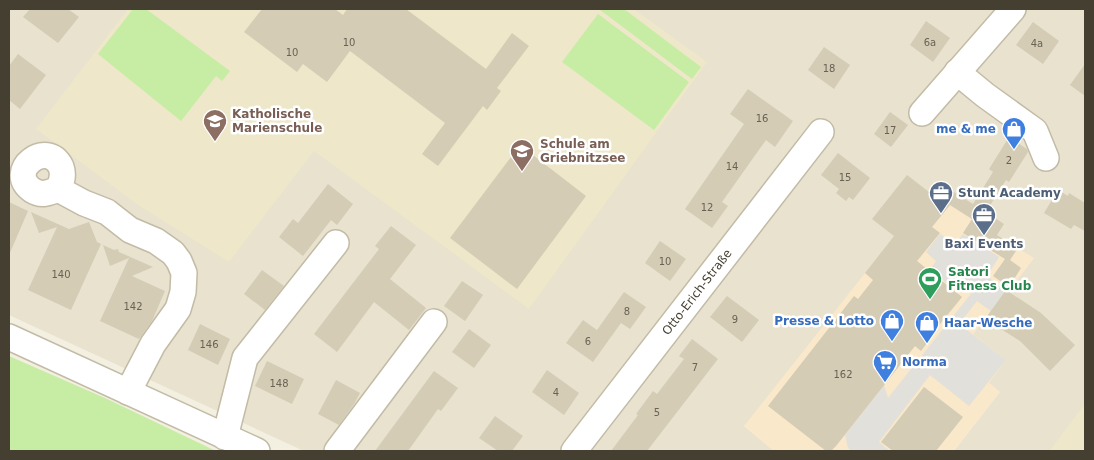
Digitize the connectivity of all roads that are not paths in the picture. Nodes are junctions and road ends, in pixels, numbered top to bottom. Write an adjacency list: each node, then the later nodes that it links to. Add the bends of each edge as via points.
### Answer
1 (1013, 9): 2 (street)
2 (957, 72): 3 (street); 5 (street, via 1035,131)
3 (922, 113)
4 (820, 132): 14 (street, Otto-Erich-Straße)
5 (1046, 158)
6 (58, 190): 10 (street, via 107,212 130,230 156,241 173,253 184,272 178,309 153,344)
7 (336, 243): 11 (street, via 245,358)
8 (434, 322): 13 (street)
9 (9, 337): 10 (street)
10 (128, 392): 11 (street)
11 (225, 437): 12 (street)
12 (257, 451)
13 (337, 451)
14 (574, 451)

